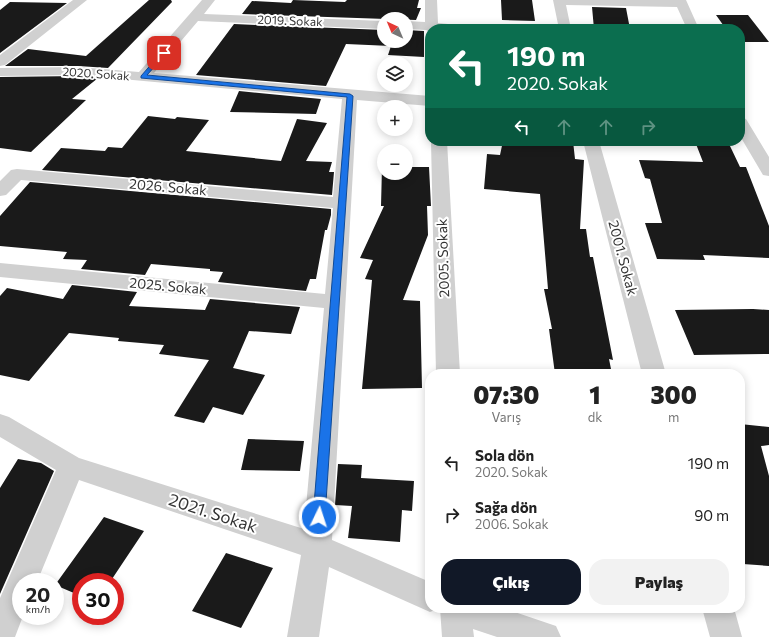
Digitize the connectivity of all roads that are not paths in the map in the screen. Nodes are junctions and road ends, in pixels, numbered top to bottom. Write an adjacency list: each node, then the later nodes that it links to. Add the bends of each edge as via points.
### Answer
1 (81, 0): 13 (street)
2 (209, 0): 6 (street)
3 (431, 0): 8 (street)
4 (560, 0): 5 (street); 9 (street)
5 (681, 2): 10 (street)
6 (195, 17): 7 (street, 2019. Sokak); 15 (street)
7 (377, 24)
8 (432, 24)
9 (564, 24)
10 (691, 24)
11 (413, 26): 12 (street)
12 (425, 27)
13 (0, 62)
14 (0, 72): 15 (street, 2020. Sokak, via 78,71)
15 (143, 77): 16 (street, 2020. Sokak)
16 (350, 96): 17 (street, 2020. Sokak); 25 (street)
17 (425, 101)
18 (745, 130): 22 (street)
19 (439, 146): 28 (street, 2005. Sokak)
20 (592, 146): 29 (street, 2001. Sokak)
21 (32, 158): 23 (street)
22 (769, 171)
23 (17, 174): 24 (street); 25 (street, 2026. Sokak)
24 (0, 191)
25 (343, 203): 27 (street)
26 (0, 270): 27 (street, 2025. Sokak)
27 (336, 302): 32 (street)
28 (448, 369)
29 (653, 369)
30 (0, 424): 31 (street, 2021. Sokak)
31 (71, 466): 32 (street, 2021. Sokak); 33 (street)
32 (317, 547): 34 (street, 2021. Sokak); 40 (street)
33 (26, 573)
34 (425, 595)
35 (12, 606): 39 (street)
36 (456, 613): 41 (street)
37 (471, 613): 42 (street)
38 (719, 613): 43 (street)
39 (0, 634)
40 (304, 637)
41 (458, 637)
42 (545, 637)
43 (726, 637)

